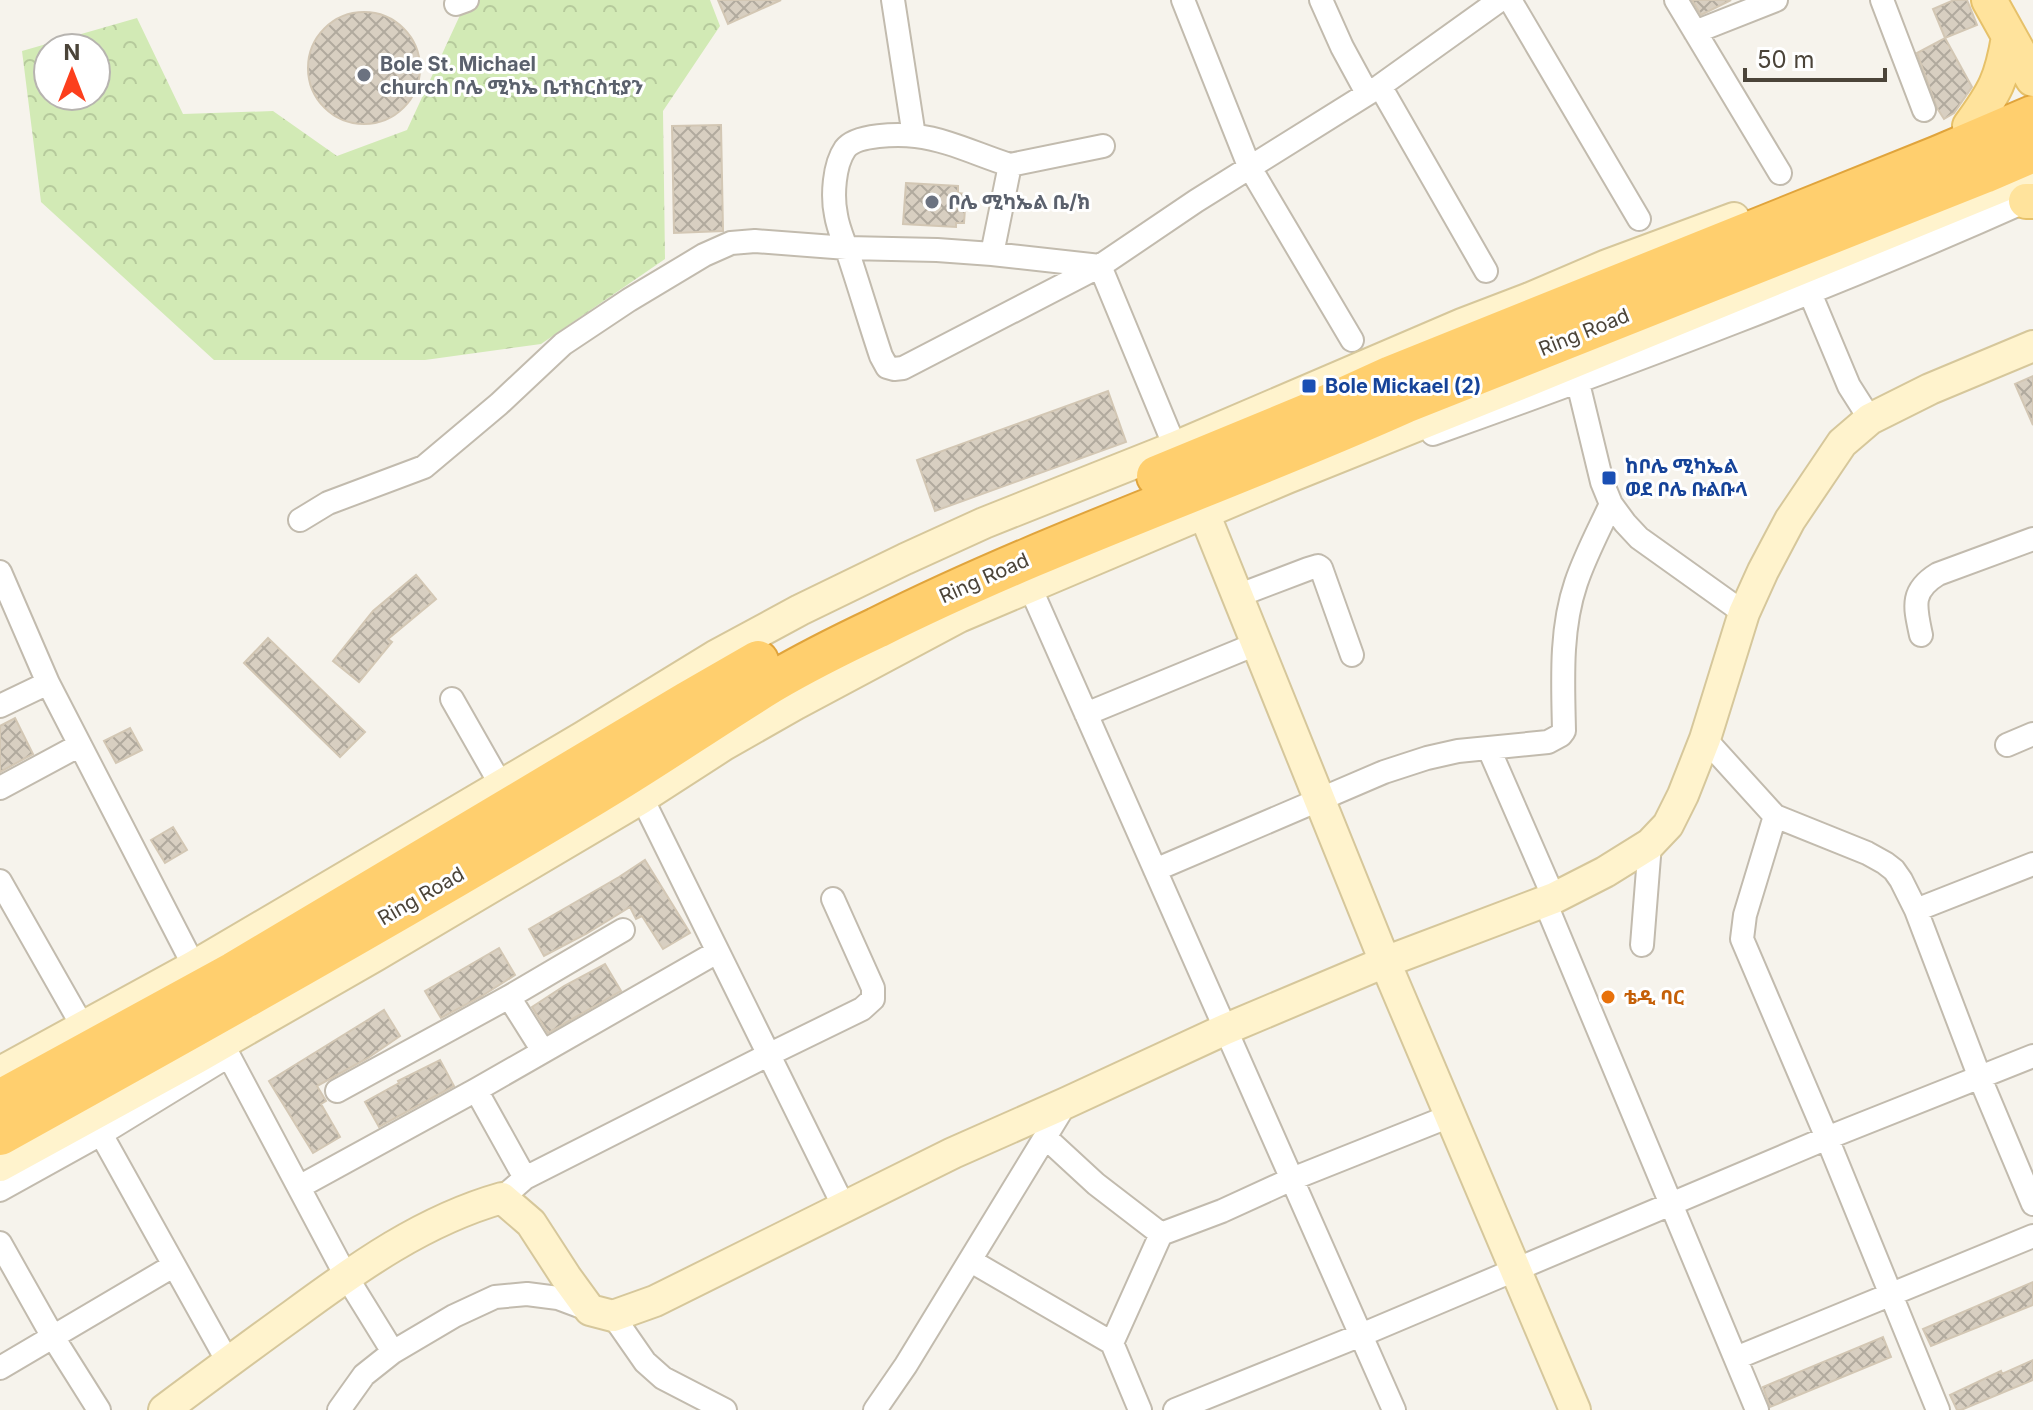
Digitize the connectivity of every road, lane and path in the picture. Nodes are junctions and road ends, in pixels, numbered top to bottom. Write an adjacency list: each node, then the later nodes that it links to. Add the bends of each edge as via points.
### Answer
1 (893, 0): 19 (street)
2 (1183, 0): 23 (street)
3 (1321, 0): 14 (street, via 1342,47)
4 (1500, 0): 14 (street)
5 (1510, 0): 26 (street)
6 (1676, 0): 11 (street)
7 (1776, 0): 11 (street)
8 (1882, 0): 16 (street)
9 (1989, 0): 12 (main road)
10 (2015, 0): 12 (main road)
11 (1695, 32): 24 (street)
12 (2021, 35): 13 (main road); 18 (main road)
13 (2033, 79)
14 (1374, 89): 23 (street); 30 (street)
15 (2033, 98): 18 (street)
16 (1924, 110)
17 (2033, 116): 35 (highway, Ring Road)
18 (1970, 126): 37 (street, via 1607,265)
19 (914, 136): 22 (street); 27 (street, via 875,137 846,148 833,189)
20 (1103, 146): 22 (street)
21 (2033, 152): 35 (highway, Ring Road)
22 (1010, 165): 28 (street)
23 (1249, 166): 29 (street); 32 (street)
24 (1780, 173)
25 (2031, 194): 31 (street); 38 (street, via 1526,382)
26 (1639, 219)
27 (847, 248): 28 (street); 29 (street, via 881,356 894,369); 41 (street, via 755,241 731,243 704,255 563,344 424,467 328,503)
28 (992, 254): 29 (street)
29 (1100, 266): 37 (street)
30 (1486, 271)
31 (1810, 293): 34 (street); 36 (street, via 1849,386)
32 (1352, 340)
33 (2033, 346): 36 (street)
34 (1578, 383): 38 (street, via 1369,457); 39 (street)
35 (1398, 389): 87 (highway, Ring Road, via 1312,412 902,587 687,702 234,972); 91 (highway, Ring Road, via 1329,437 982,577 773,682 598,793)
36 (1870, 419): 46 (street, via 1842,443 1790,520)
37 (1175, 447): 59 (street, via 984,523 800,610)
38 (1287, 478): 40 (street)
39 (1611, 504): 46 (street, via 1639,538); 58 (street, via 1576,584 1568,616 1564,731 1548,742)
40 (1204, 513): 44 (street); 45 (street)
41 (300, 520)
42 (2033, 539): 47 (street, via 1926,582 1916,609)
43 (0, 572): 50 (street)
44 (1030, 587): 53 (street); 61 (street, via 832,683)
45 (1237, 596): 48 (street); 49 (street, via 1318,566)
46 (1744, 613): 55 (street)
47 (1921, 635)
48 (1256, 644): 53 (street); 62 (street)
49 (1352, 655)
50 (48, 683): 52 (street); 56 (street)
51 (452, 699): 59 (street)
52 (0, 706)
53 (1086, 714): 66 (street)
54 (2033, 734): 57 (street)
55 (1705, 739): 63 (street); 64 (street, via 1668,825)
56 (80, 745): 60 (street); 75 (street)
57 (2007, 745)
58 (1489, 749): 62 (street, via 1427,758); 69 (street)
59 (501, 785): 75 (street)
60 (0, 788)
61 (642, 798): 73 (street); 79 (street)
62 (1320, 800): 66 (street); 74 (street)
63 (1775, 816): 70 (street, via 1885,863); 93 (street, via 1742,939)
64 (1650, 844): 69 (street); 72 (street)
65 (2033, 864): 70 (street)
66 (1155, 870): 78 (street)
67 (0, 881): 77 (street)
68 (833, 899): 81 (street, via 873,988 873,999)
69 (1550, 900): 74 (street); 100 (street)
70 (1916, 910): 84 (street)
71 (623, 930): 76 (street)
72 (1642, 945)
73 (717, 952): 80 (street); 81 (street)
74 (1385, 962): 78 (street); 89 (street)
75 (194, 966): 77 (street)
76 (509, 997): 80 (street); 86 (street)
77 (83, 1027): 83 (street)
78 (1226, 1029): 88 (street); 95 (street)
79 (226, 1050): 90 (street); 96 (street)
80 (543, 1051): 85 (street)
81 (768, 1055): 97 (street); 101 (street)
82 (2033, 1056): 84 (street)
83 (0, 1072)
84 (1980, 1078): 93 (street); 99 (street)
85 (476, 1090): 96 (street); 97 (street)
86 (337, 1091)
87 (0, 1100)
88 (1066, 1103): 92 (street); 101 (street)
89 (1450, 1116): 95 (street); 107 (street)
90 (96, 1125): 94 (street); 98 (street); 106 (street)
91 (0, 1135)
92 (1045, 1137): 102 (street); 105 (street)
93 (1827, 1138): 100 (street); 109 (street)
94 (0, 1166)
95 (1292, 1179): 102 (street); 111 (street)
96 (299, 1187): 108 (street)
97 (514, 1188): 108 (street, via 397,1243); 110 (street, via 566,1277)
98 (0, 1190)
99 (2033, 1204)
100 (1671, 1205): 107 (street); 115 (street)
101 (844, 1207): 110 (street, via 655,1301)
102 (1161, 1234): 113 (street)
103 (2033, 1236): 109 (street)
104 (0, 1243): 112 (street)
105 (971, 1261): 113 (street); 122 (street)
106 (173, 1266): 112 (street); 116 (street)
107 (1515, 1270): 111 (street); 126 (street)
108 (346, 1276): 114 (street); 116 (street)
109 (1891, 1294): 115 (street); 128 (street)
110 (602, 1313): 114 (street, via 558,1298 495,1297); 121 (street, via 663,1378)
111 (1361, 1335): 124 (street); 125 (street)
112 (53, 1337): 117 (street); 118 (street)
113 (1112, 1343): 123 (street)
114 (393, 1352): 120 (street, via 364,1375)
115 (1736, 1358): 127 (street)
116 (228, 1362): 119 (street)
117 (0, 1368)
118 (99, 1410)
119 (164, 1410)
120 (339, 1410)
121 (725, 1410)
122 (875, 1410)
123 (1140, 1410)
124 (1175, 1410)
125 (1394, 1410)
126 (1575, 1410)
127 (1757, 1410)
128 (1938, 1410)

